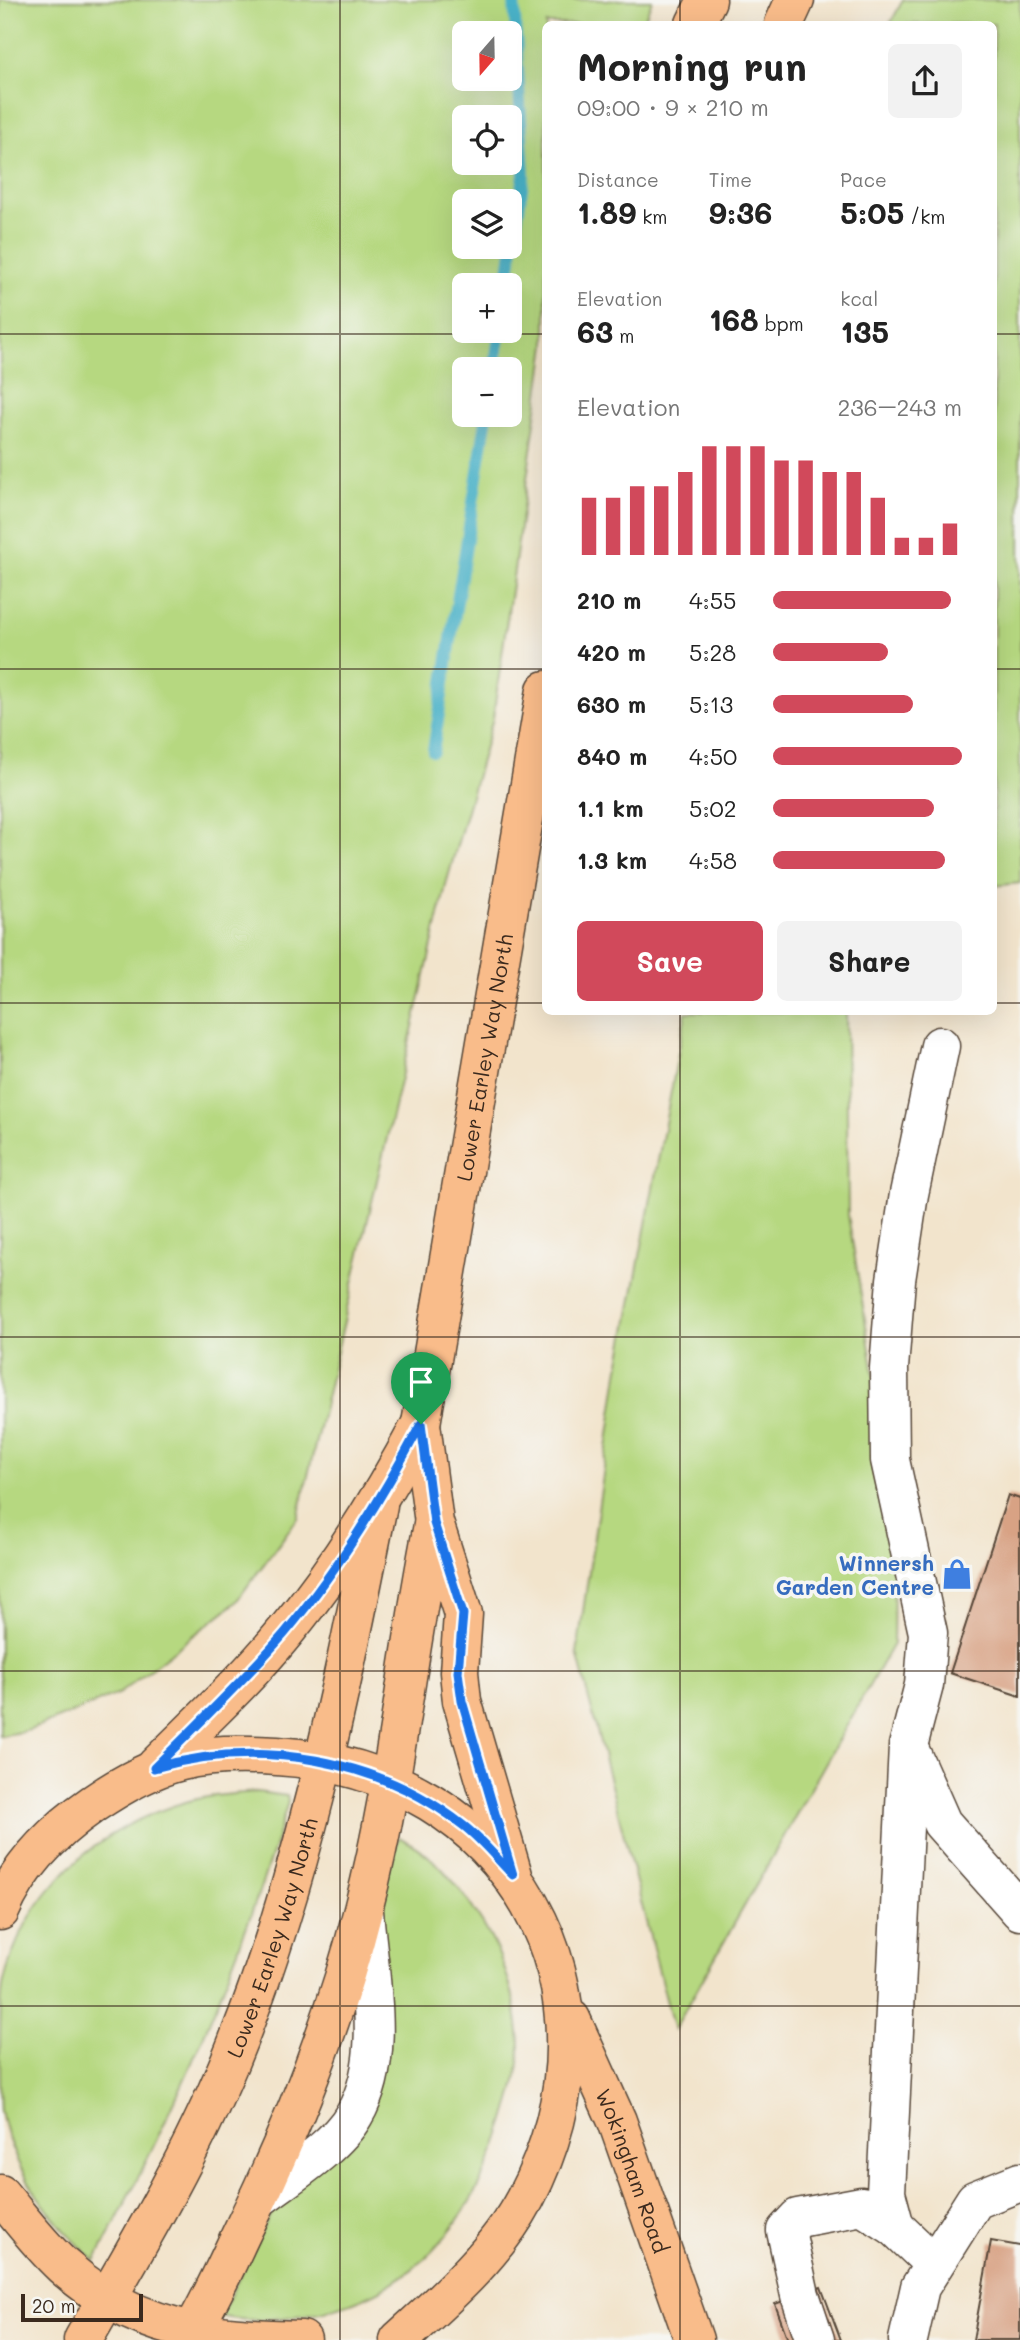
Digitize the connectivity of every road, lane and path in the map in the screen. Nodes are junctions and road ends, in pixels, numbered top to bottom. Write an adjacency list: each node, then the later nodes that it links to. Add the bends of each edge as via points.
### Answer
1 (707, 0): 3 (main road)
2 (795, 0): 4 (main road)
3 (696, 21)
4 (785, 21)
5 (542, 713): 7 (main road, Lower Earley Way North)
6 (940, 1046): 10 (lane, via 909,1194 889,1368 890,1460 928,1633 924,1685)
7 (421, 1424): 8 (main road, Lower Earley Way North); 9 (main road, Lower Earley Way North)
8 (378, 1505): 11 (main road, Lower Earley Way North); 12 (main road, Lower Earley Way North, via 284,1633)
9 (434, 1523): 13 (main road, Lower Earley Way North); 16 (main road, Lower Earley Way North, via 463,1614 458,1672 462,1701)
10 (908, 1746): 19 (lane, via 942,1823); 24 (lane, via 886,2193)
11 (325, 1760): 12 (main road, via 226,1753); 13 (main road); 26 (main road, Lower Earley Way North, via 270,1956 229,2064 179,2171)
12 (154, 1768): 14 (main road, via 72,1819)
13 (390, 1782): 16 (main road, via 465,1827); 17 (main road, Lower Earley Way North)
14 (43, 1846): 15 (main road); 18 (main road, via 8,1892)
15 (0, 1863)
16 (513, 1875): 20 (main road, via 544,1931)
17 (364, 1909): 23 (main road, Lower Earley Way North, via 335,2005); 23 (lane, via 375,2058 366,2090 354,2117 341,2131)
18 (0, 1911)
19 (1020, 1911)
20 (564, 2005): 30 (main road, via 565,2082 544,2157 524,2201 457,2287); 31 (main road, Wokingham Road, via 617,2121)
21 (1020, 2182): 25 (lane, via 975,2200)
22 (0, 2194): 26 (main road, via 62,2266)
23 (258, 2199): 27 (main road, Lower Earley Way North)
24 (895, 2227): 25 (lane); 32 (lane, via 862,2206 798,2218 786,2231)
25 (934, 2264): 33 (lane, via 920,2287)
26 (106, 2299): 27 (main road); 28 (main road, Lower Earley Way North)
27 (189, 2336): 29 (main road)
28 (83, 2340)
29 (302, 2340)
30 (399, 2340)
31 (694, 2340)
32 (815, 2340)
33 (908, 2340)

